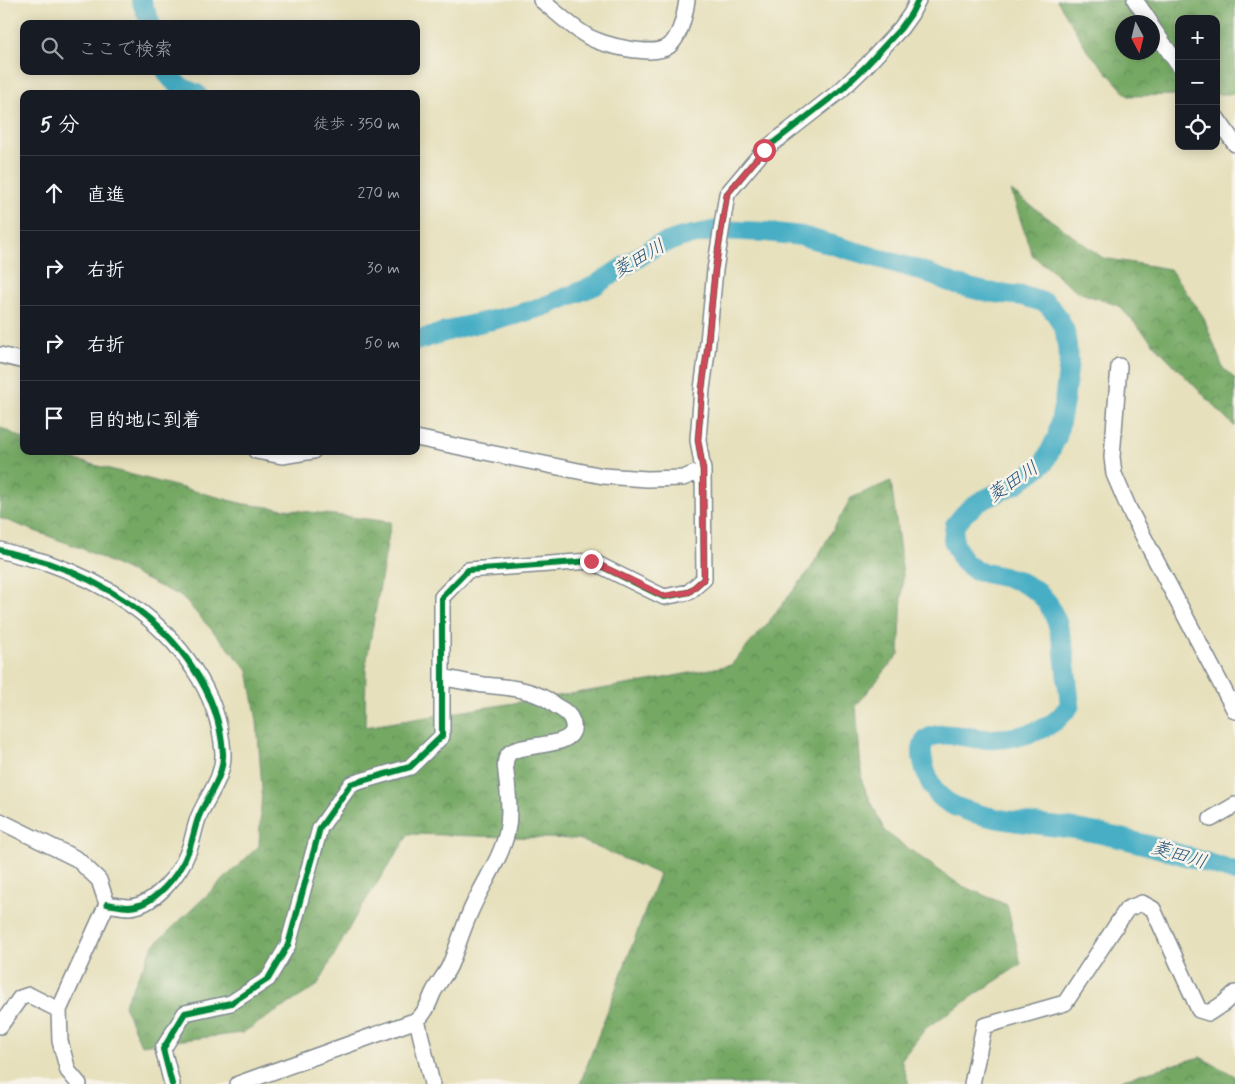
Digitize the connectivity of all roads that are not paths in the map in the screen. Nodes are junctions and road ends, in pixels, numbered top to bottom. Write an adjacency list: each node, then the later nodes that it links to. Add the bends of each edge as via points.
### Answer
1 (541, 0): 2 (street, via 575,28 605,44 656,50 670,46 677,36)
2 (687, 0)
3 (918, 0): 14 (street, via 901,28 865,67 841,90 764,150 727,194 702,389 698,440)
4 (1135, 0): 5 (street)
5 (1145, 15)
6 (1160, 39): 7 (street)
7 (1175, 60)
8 (1220, 123): 9 (street)
9 (1235, 144)
10 (0, 355): 11 (street)
11 (20, 360)
12 (1119, 366): 17 (street, via 1112,458 1114,474)
13 (420, 439): 14 (street, via 630,479 683,478)
14 (703, 470): 26 (street, via 704,579 689,592 664,596 591,561 468,570 442,597 442,736 410,767 351,784 320,828 288,945 268,979 231,1003 185,1013 163,1049)
15 (0, 550): 21 (street, via 80,577 143,613 172,640 193,667 216,712 222,764 199,814 182,866 168,886 142,903 131,907)
16 (447, 678): 24 (street, via 512,687 540,696 563,710 574,725 572,732 554,744 509,753 506,769 510,816 506,835 498,858 469,914 449,967 424,1014)
17 (1235, 712)
18 (1235, 805): 19 (street)
19 (1211, 819)
20 (0, 821): 21 (street, via 77,859 99,880)
21 (107, 904): 23 (street)
22 (1235, 992): 30 (street, via 1209,1013 1199,1010 1153,909 1142,903 1128,910 1065,1003 984,1026)
23 (59, 1010): 25 (street, via 29,995 20,998); 27 (street, via 60,1041 68,1071)
24 (417, 1020): 28 (street); 29 (street)
25 (0, 1026)
26 (167, 1083)
27 (79, 1084)
28 (238, 1084)
29 (432, 1084)
30 (972, 1084)

